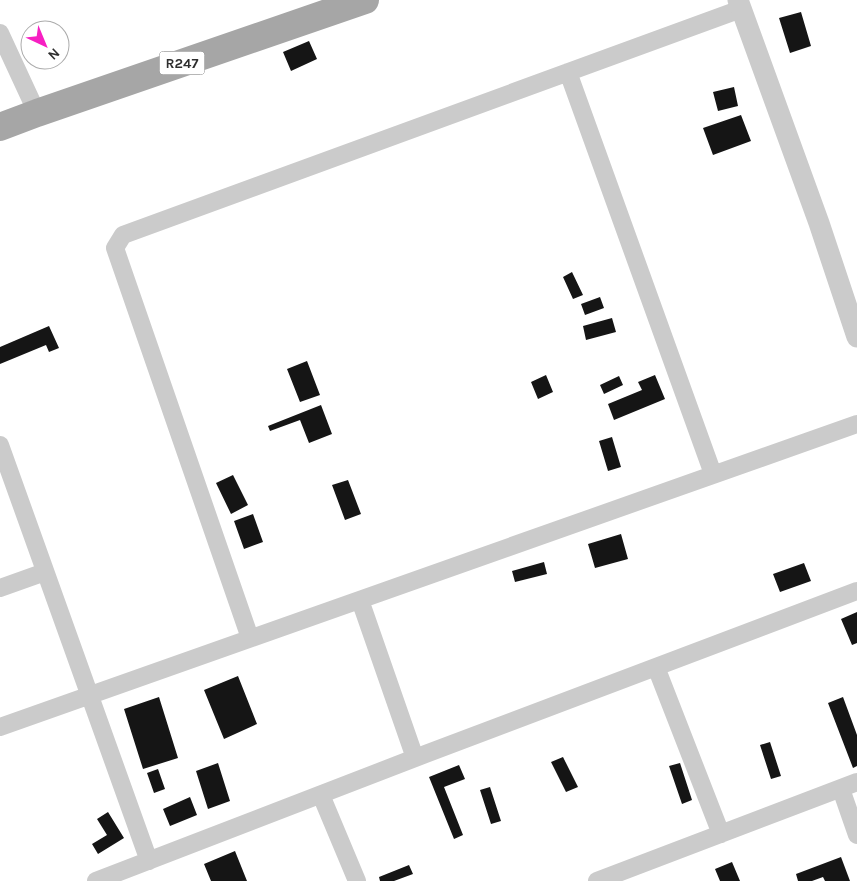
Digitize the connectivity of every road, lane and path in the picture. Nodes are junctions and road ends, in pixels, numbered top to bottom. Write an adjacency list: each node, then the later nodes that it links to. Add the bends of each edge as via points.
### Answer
1 (365, 0): 5 (main road, R247)
2 (739, 5): 4 (street); 7 (street)
3 (0, 33): 5 (street)
4 (568, 72): 10 (street); 15 (street, via 123,235 115,248)
5 (37, 113): 6 (main road, R247)
6 (0, 127)
7 (857, 337)
8 (857, 424): 10 (street)
9 (0, 445): 11 (street)
10 (713, 474): 14 (street)
11 (45, 572): 12 (street); 17 (street)
12 (0, 588)
13 (857, 591): 16 (street)
14 (360, 600): 15 (street); 19 (street)
15 (250, 638): 17 (street)
16 (656, 667): 19 (street); 23 (street)
17 (90, 695): 18 (street); 25 (street)
18 (0, 727)
19 (415, 758): 22 (street)
20 (857, 782): 21 (street)
21 (840, 789): 23 (street); 24 (street)
22 (321, 795): 25 (street); 27 (street)
23 (721, 834): 28 (street)
24 (857, 835)
25 (149, 861): 26 (street)
26 (96, 881)
27 (357, 881)
28 (597, 881)

